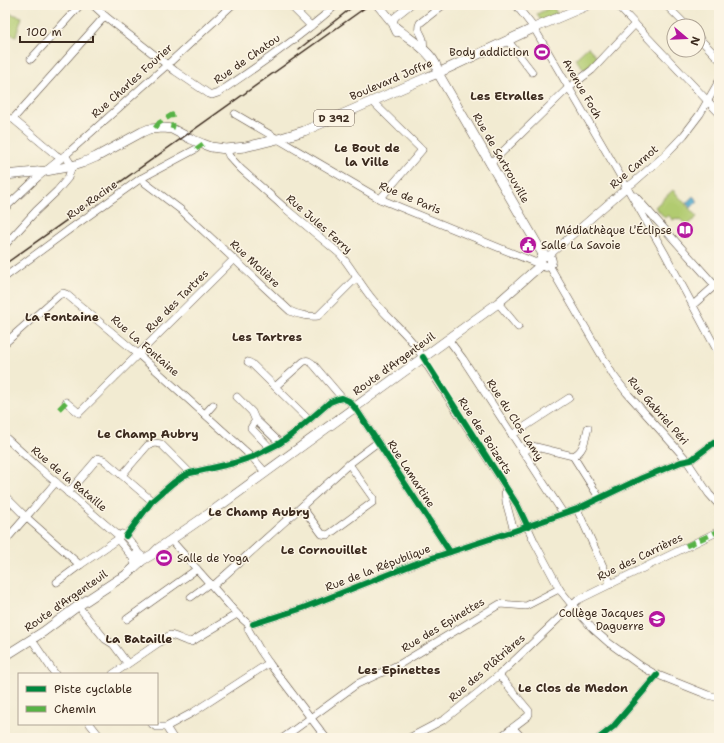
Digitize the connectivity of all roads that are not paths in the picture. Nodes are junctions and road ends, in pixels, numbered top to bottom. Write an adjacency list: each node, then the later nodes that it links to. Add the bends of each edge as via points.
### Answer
1 (80, 5): 23 (street)
2 (93, 5): 14 (street, Rue de Chatou)
3 (232, 5): 25 (street, Rue Charles Fourier)
4 (290, 5): 18 (street)
5 (336, 5): 18 (street, Rue de Chatou)
6 (410, 5): 13 (street)
7 (443, 5): 22 (street, via 418,25)
8 (516, 5): 19 (street, Avenue Foch)
9 (588, 5): 19 (main road, D 392)
10 (617, 5): 16 (street)
11 (666, 5): 15 (street)
12 (380, 8): 13 (street, via 394,13); 17 (main road)
13 (400, 12): 17 (street, via 395,17)
14 (105, 16): 25 (street, Rue de Chatou); 35 (street)
15 (679, 18)
16 (635, 24): 29 (street, via 592,70); 30 (street)
17 (394, 25): 22 (main road); 27 (main road, via 401,38 428,62 432,71)
18 (311, 26): 25 (street, Rue de Chatou, via 218,94 210,94)
19 (534, 28): 20 (main road, Boulevard Joffre / D 392); 29 (street, Avenue Foch)
20 (508, 41): 26 (street); 27 (main road, Boulevard Joffre / D 392)
21 (706, 45): 24 (street)
22 (424, 50): 27 (main road, via 435,62)
23 (31, 59)
24 (719, 59)
25 (167, 65): 39 (street, Rue Charles Fourier)
26 (532, 72)
27 (438, 73): 36 (main road, Boulevard Joffre / D 392, via 304,131); 40 (main road, Rue de Sartrouville)
28 (719, 81): 30 (street, Rue Carnot)
29 (569, 88): 40 (street); 45 (street, Avenue Foch)
30 (708, 101): 32 (street); 45 (street, Rue Carnot, via 684,135)
31 (376, 105): 46 (street, via 422,150)
32 (719, 113)
33 (235, 114): 36 (street, Rue de Paris)
34 (5, 118): 35 (street)
35 (13, 119): 39 (street, via 56,155)
36 (278, 139): 38 (main road, Boulevard Joffre / D 392); 46 (street, Rue de Paris)
37 (196, 149): 44 (street, Rue Racine)
38 (226, 149): 41 (main road, Boulevard Joffre / D 392, via 203,144 172,129 155,128 142,132 90,160); 52 (street, Rue Jules Ferry, via 241,169 337,251)
39 (63, 156): 41 (street); 42 (street, Rue Charles Fourier)
40 (490, 164): 50 (main road, Rue de Sartrouville)
41 (72, 166): 42 (main road, Boulevard Joffre / D 392); 48 (street, via 68,178 57,191)
42 (46, 171): 43 (main road, Boulevard Joffre / D 392); 47 (street, Rue Charles Fourier)
43 (5, 175)
44 (140, 179): 49 (street, Rue Molière, via 181,210); 51 (street, Rue Racine)
45 (627, 187): 50 (street, Rue Carnot); 53 (street); 55 (street)
46 (380, 198): 50 (street, Rue de Paris, via 534,262)
47 (5, 208)
48 (5, 245)
49 (234, 259): 52 (street, Rue Molière, via 290,311 313,316 323,313); 59 (street, Rue des Tartres)
50 (545, 261): 54 (main road, Route d'Argenteuil); 83 (street, Rue Gabriel Péri, via 613,375)
51 (5, 277)
52 (357, 278): 61 (street, Rue Jules Ferry, via 369,296)
53 (718, 286): 55 (street)
54 (498, 303): 56 (street); 57 (main road, Route d'Argenteuil)
55 (693, 305): 60 (street)
56 (518, 327)
57 (448, 339): 61 (main road, Route d'Argenteuil); 74 (street, Rue du Clos Lamy)
58 (5, 344): 59 (street, Rue La Fontaine, via 63,293 69,295)
59 (138, 354): 67 (street, Rue des Tartres, via 79,413); 70 (street, Rue La Fontaine)
60 (719, 354)
61 (423, 357): 69 (main road, Route d'Argenteuil); 89 (street, Rue des Boizerts)
62 (248, 362): 63 (street)
63 (276, 386): 65 (street, via 308,360); 71 (street)
64 (237, 397): 78 (street)
65 (342, 398): 69 (street); 71 (street, via 330,402)
66 (569, 398): 74 (street)
67 (66, 402)
68 (213, 405): 70 (street)
69 (355, 407): 77 (street, Rue Lamartine); 85 (main road, Route d'Argenteuil)
70 (205, 414): 82 (street, Rue La Fontaine)
71 (309, 420): 78 (street)
72 (254, 423): 79 (street, via 251,428)
73 (588, 428): 81 (street, via 581,451)
74 (512, 435): 80 (street, Rue du Clos Lamy)
75 (5, 437): 88 (street, Rue de la Bataille)
76 (719, 439): 83 (street, Rue de la République)
77 (378, 442): 84 (street); 105 (street, Rue Lamartine)
78 (280, 443): 79 (street)
79 (270, 448): 82 (street)
80 (523, 452): 81 (street, via 532,446); 97 (street, Rue du Clos Lamy)
81 (573, 456): 92 (street)
82 (252, 457): 85 (street, Rue La Fontaine); 86 (street)
83 (687, 461): 92 (street, Rue de la République); 94 (street, Rue Gabriel Péri)
84 (350, 464): 95 (street); 95 (street, via 373,498 373,502 328,535 322,534)
85 (265, 472): 103 (main road, Route d'Argenteuil)
86 (190, 473): 87 (street, via 161,444 155,443 148,445); 93 (street, via 173,483)
87 (122, 475): 90 (street, via 98,458); 93 (street)
88 (56, 482): 90 (street, Rue de la Bataille); 98 (street)
89 (505, 485): 99 (street, Rue des Boizerts); 101 (street, via 506,502)
90 (68, 493): 102 (street, Rue de la Bataille)
91 (5, 496): 98 (street)
92 (600, 499): 96 (street, Rue de la République)
93 (152, 501): 102 (street)
94 (719, 506)
95 (302, 507): 110 (street)
96 (577, 509): 97 (street, Rue de la République); 111 (street)
97 (563, 513): 99 (street, Rue de la République)
98 (26, 517): 104 (street); 107 (street)
99 (528, 527): 101 (street, Rue de la République); 112 (street, Rue des Boizerts)
100 (719, 531): 111 (street, Rue des Carrières)
101 (514, 532): 105 (street, Rue de la République)
102 (121, 537): 106 (street, Rue de la Bataille, via 138,552); 107 (street)
103 (171, 540): 106 (main road, Route d'Argenteuil, via 152,554); 108 (street)
104 (5, 541)
105 (450, 552): 118 (street, Rue de la République, via 303,608)
106 (138, 559): 119 (main road, Route d'Argenteuil, via 131,562 119,578)
107 (80, 565): 109 (street)
108 (197, 568): 110 (street); 117 (street)
109 (57, 582)
110 (211, 584): 113 (street); 116 (street)
111 (611, 584): 114 (street, Rue des Carrières)
112 (560, 590): 114 (street, Rue des Boizerts); 128 (street, Rue des Epinettes, via 526,606 500,604 400,664 357,684)
113 (191, 597)
114 (572, 605): 125 (street, Rue des Plâtrières); 126 (street, Rue des Boizerts, via 609,643)
115 (82, 612): 121 (street)
116 (237, 614): 118 (street); 121 (street, via 191,642 170,635)
117 (127, 619)
118 (250, 625): 122 (street, via 260,650)
119 (32, 640): 120 (main road, Route d'Argenteuil); 123 (street)
120 (5, 656)
121 (127, 663): 124 (street)
122 (269, 663): 128 (street); 131 (street)
123 (54, 673)
124 (114, 673)
125 (499, 675): 132 (street, via 529,711 528,716); 137 (street, Rue des Plâtrières, via 445,719)
126 (657, 675): 127 (street, Rue des Boizerts); 140 (street, via 613,728)
127 (719, 698)
128 (311, 719): 135 (street, Rue des Epinettes); 136 (street)
129 (91, 725): 133 (street)
130 (153, 725): 131 (street)
131 (166, 727): 134 (street)
132 (513, 728): 138 (street); 139 (street)
133 (101, 738)
134 (173, 738)
135 (283, 738)
136 (326, 738)
137 (409, 738)
138 (499, 738)
139 (522, 738)
140 (599, 738)

